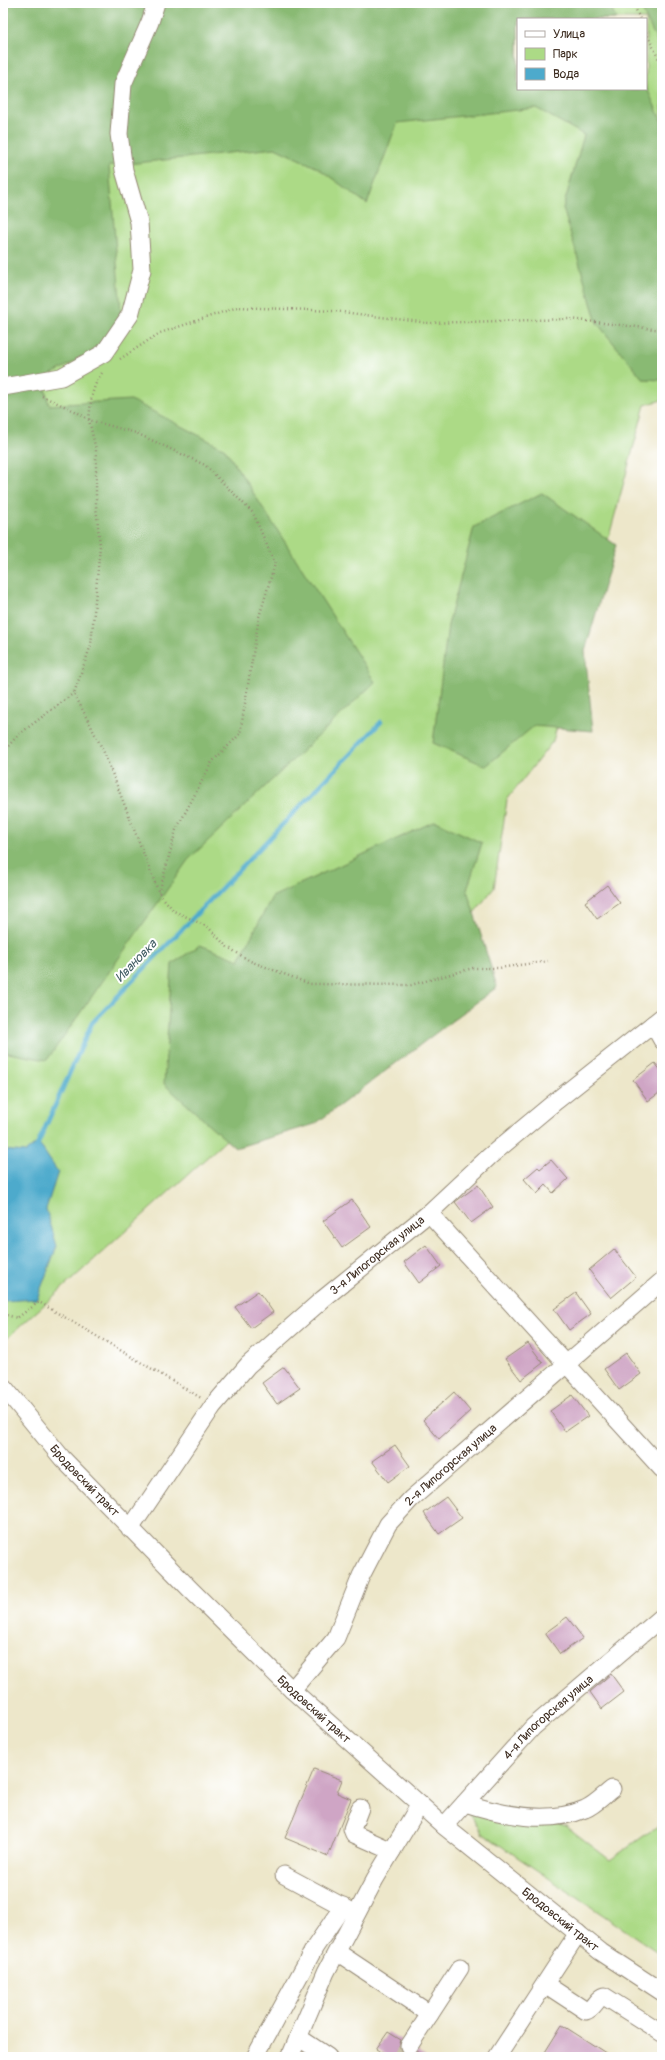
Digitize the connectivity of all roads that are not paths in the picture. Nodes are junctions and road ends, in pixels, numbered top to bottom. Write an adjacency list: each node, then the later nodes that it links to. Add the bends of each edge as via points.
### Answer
1 (156, 3): 2 (street, via 123,84 120,134 124,170 139,222 142,270 130,314 104,353 61,377)
2 (3, 387)
3 (658, 1021): 4 (street); 5 (street, 3-я Липогорская улица, via 508,1141)
4 (662, 1040)
5 (429, 1213): 7 (street); 10 (street, 3-я Липогорская улица, via 323,1299 248,1365 213,1406)
6 (662, 1281): 7 (street, 2-я Липогорская улица)
7 (568, 1365): 9 (street); 12 (street, 2-я Липогорская улица, via 411,1499 388,1524 362,1576 336,1638)
8 (3, 1386): 10 (street, Бродовский тракт, via 62,1458)
9 (662, 1469)
10 (130, 1529): 12 (street, Бродовский тракт)
11 (662, 1617): 14 (street, 4-я Липогорская улица, via 533,1727)
12 (292, 1690): 15 (street, Бродовский тракт)
13 (612, 1789): 14 (street, via 587,1808 568,1815 546,1817 494,1812)
14 (465, 1802): 17 (street, 4-я Липогорская улица)
15 (419, 1806): 17 (street, Бродовский тракт); 18 (street)
16 (360, 1808): 18 (street, via 352,1829 354,1834)
17 (444, 1826): 21 (street, Бродовский тракт)
18 (392, 1851): 20 (street)
19 (284, 1875): 20 (street)
20 (350, 1910): 22 (street); 30 (street, via 315,1947)
21 (578, 1933): 24 (street); 25 (street, Бродовский тракт, via 601,1952)
22 (337, 1952): 26 (street); 28 (street)
23 (460, 1968): 26 (street)
24 (545, 1984): 27 (street, via 586,2011 604,1996); 33 (street)
25 (662, 1992)
26 (430, 2014): 29 (street)
27 (662, 2033)
28 (298, 2038): 31 (street); 32 (street)
29 (408, 2046)
30 (255, 2057)
31 (290, 2057)
32 (328, 2057)
33 (497, 2057)

